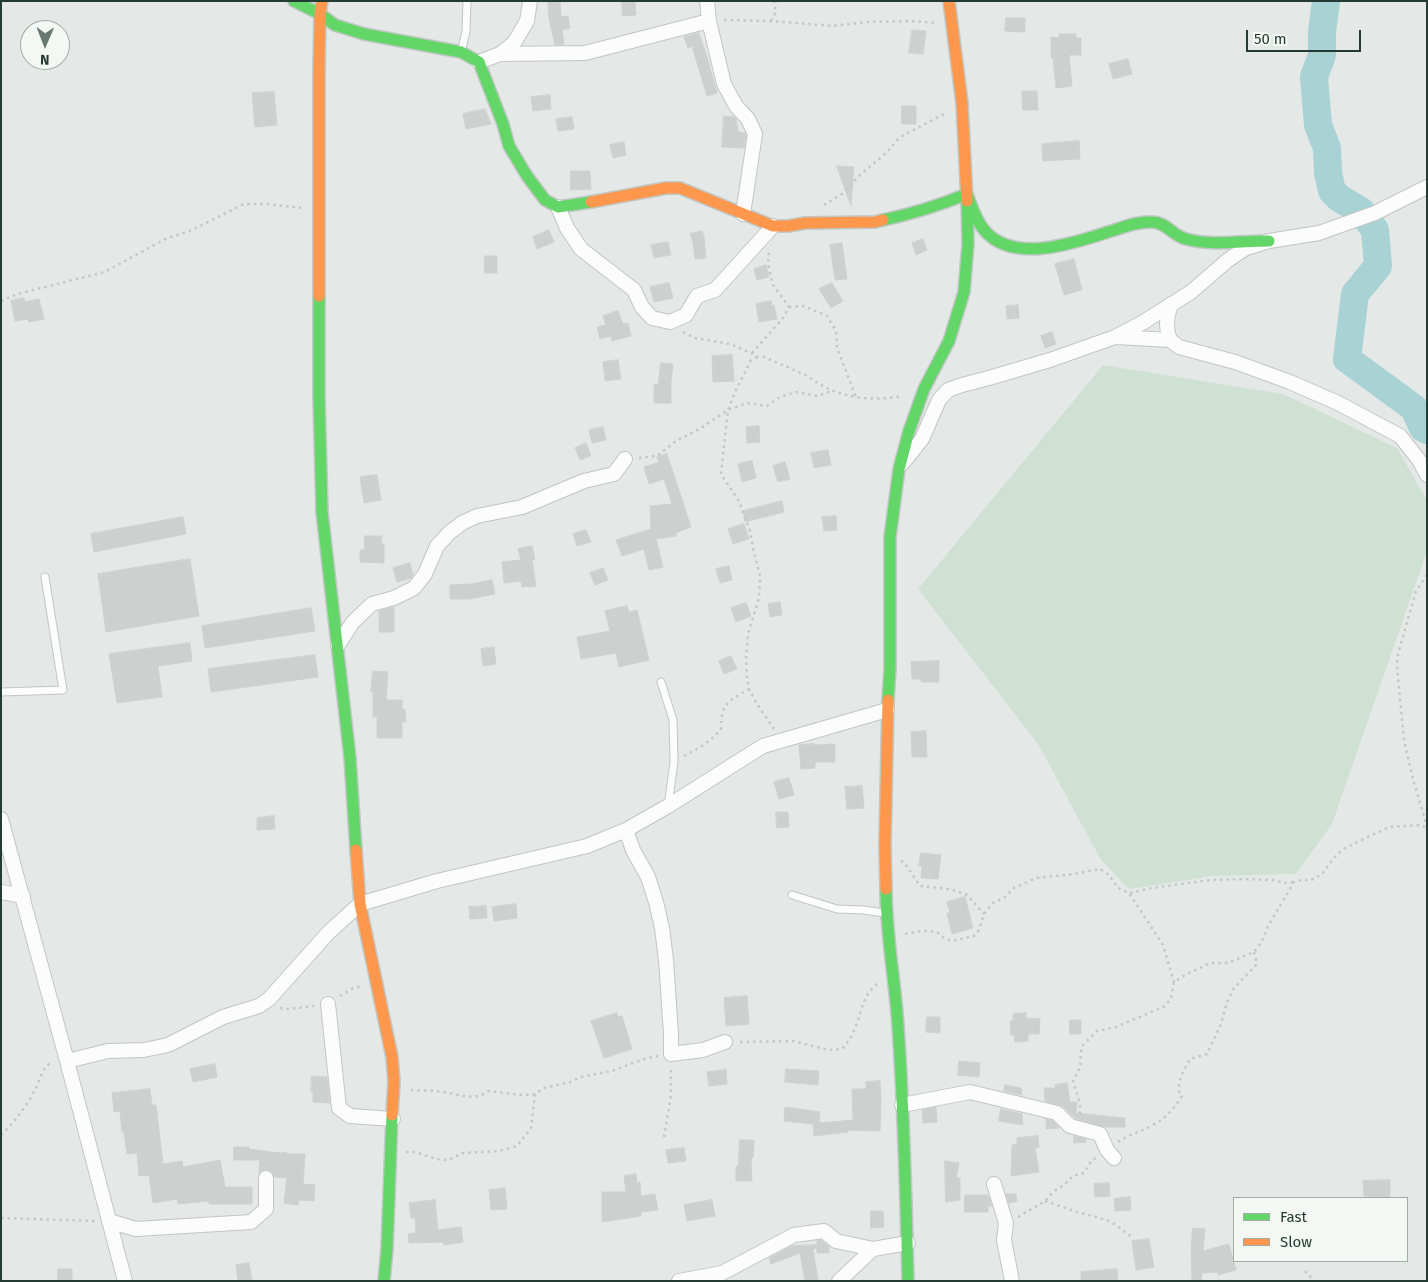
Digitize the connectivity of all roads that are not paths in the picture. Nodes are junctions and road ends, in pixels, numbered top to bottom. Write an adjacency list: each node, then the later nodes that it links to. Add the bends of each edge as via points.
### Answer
1 (294, 1): 7 (street)
2 (322, 1): 7 (street)
3 (467, 1): 9 (lane, via 466,32)
4 (530, 1): 10 (street, via 526,21 514,43)
5 (707, 1): 8 (street)
6 (949, 1): 13 (street, via 962,103)
7 (320, 14): 9 (street, via 335,25 364,34); 25 (street, via 319,398 322,512)
8 (709, 21): 10 (street, via 585,53); 15 (street, via 724,84 755,134)
9 (461, 52): 11 (street)
10 (500, 54): 11 (street)
11 (479, 62): 14 (street, via 509,146 546,200)
12 (1427, 187): 17 (street, via 1375,213 1319,233)
13 (967, 194): 16 (street, via 910,214 875,222); 17 (street, via 975,216 988,234 1002,243 1021,248 1067,245 1140,223 1157,222 1181,238 1203,242); 22 (street, via 968,244 964,292 949,341 924,389)
14 (558, 207): 15 (street, via 680,188); 16 (street, via 581,249 634,290 652,318 670,322 686,315 697,296 715,290)
15 (743, 214): 16 (street)
16 (772, 226)
17 (1269, 241): 18 (street, via 1246,248)
18 (1171, 304): 19 (street); 20 (street, via 1166,322)
19 (1115, 337): 20 (street); 22 (street, via 948,390 922,439)
20 (1170, 340): 23 (street, via 1179,347 1235,362 1338,403 1400,436 1420,460)
21 (625, 459): 25 (street, via 614,474 584,481 522,507 478,516 462,523 437,546 425,574 414,588 372,604 353,622)
22 (899, 469): 28 (street, via 890,537)
23 (1427, 475)
24 (45, 577): 27 (lane, via 63,690)
25 (338, 645): 35 (street)
26 (661, 682): 29 (lane, via 673,720 674,762)
27 (1, 692)
28 (887, 710): 29 (street, via 763,746); 36 (street)
29 (668, 806): 31 (street)
30 (1, 819): 34 (street)
31 (626, 830): 35 (street, via 587,846 437,881); 38 (street, via 648,877 662,928 671,1054 703,1050)
32 (1, 892): 34 (street)
33 (792, 895): 36 (lane, via 836,909)
34 (23, 896): 39 (street)
35 (360, 904): 39 (street, via 259,1006 223,1017 168,1045); 41 (street, via 392,1057 395,1078)
36 (886, 913): 40 (street, via 898,1024)
37 (328, 1004): 41 (street, via 339,1108 350,1116)
38 (725, 1042)
39 (66, 1058): 45 (street)
40 (902, 1105): 42 (street, via 970,1092 1057,1113 1070,1126 1100,1134); 46 (street)
41 (393, 1119): 50 (street)
42 (1110, 1154)
43 (266, 1178): 45 (street, via 266,1209 251,1222 136,1229)
44 (994, 1184): 53 (street, via 1006,1223 1004,1240)
45 (109, 1221): 49 (street)
46 (908, 1243): 47 (street); 48 (street)
47 (873, 1249): 51 (street, via 836,1241 824,1231 794,1236 722,1273); 52 (street)
48 (911, 1280)
49 (125, 1281)
50 (384, 1281)
51 (679, 1281)
52 (839, 1281)
53 (1012, 1281)

